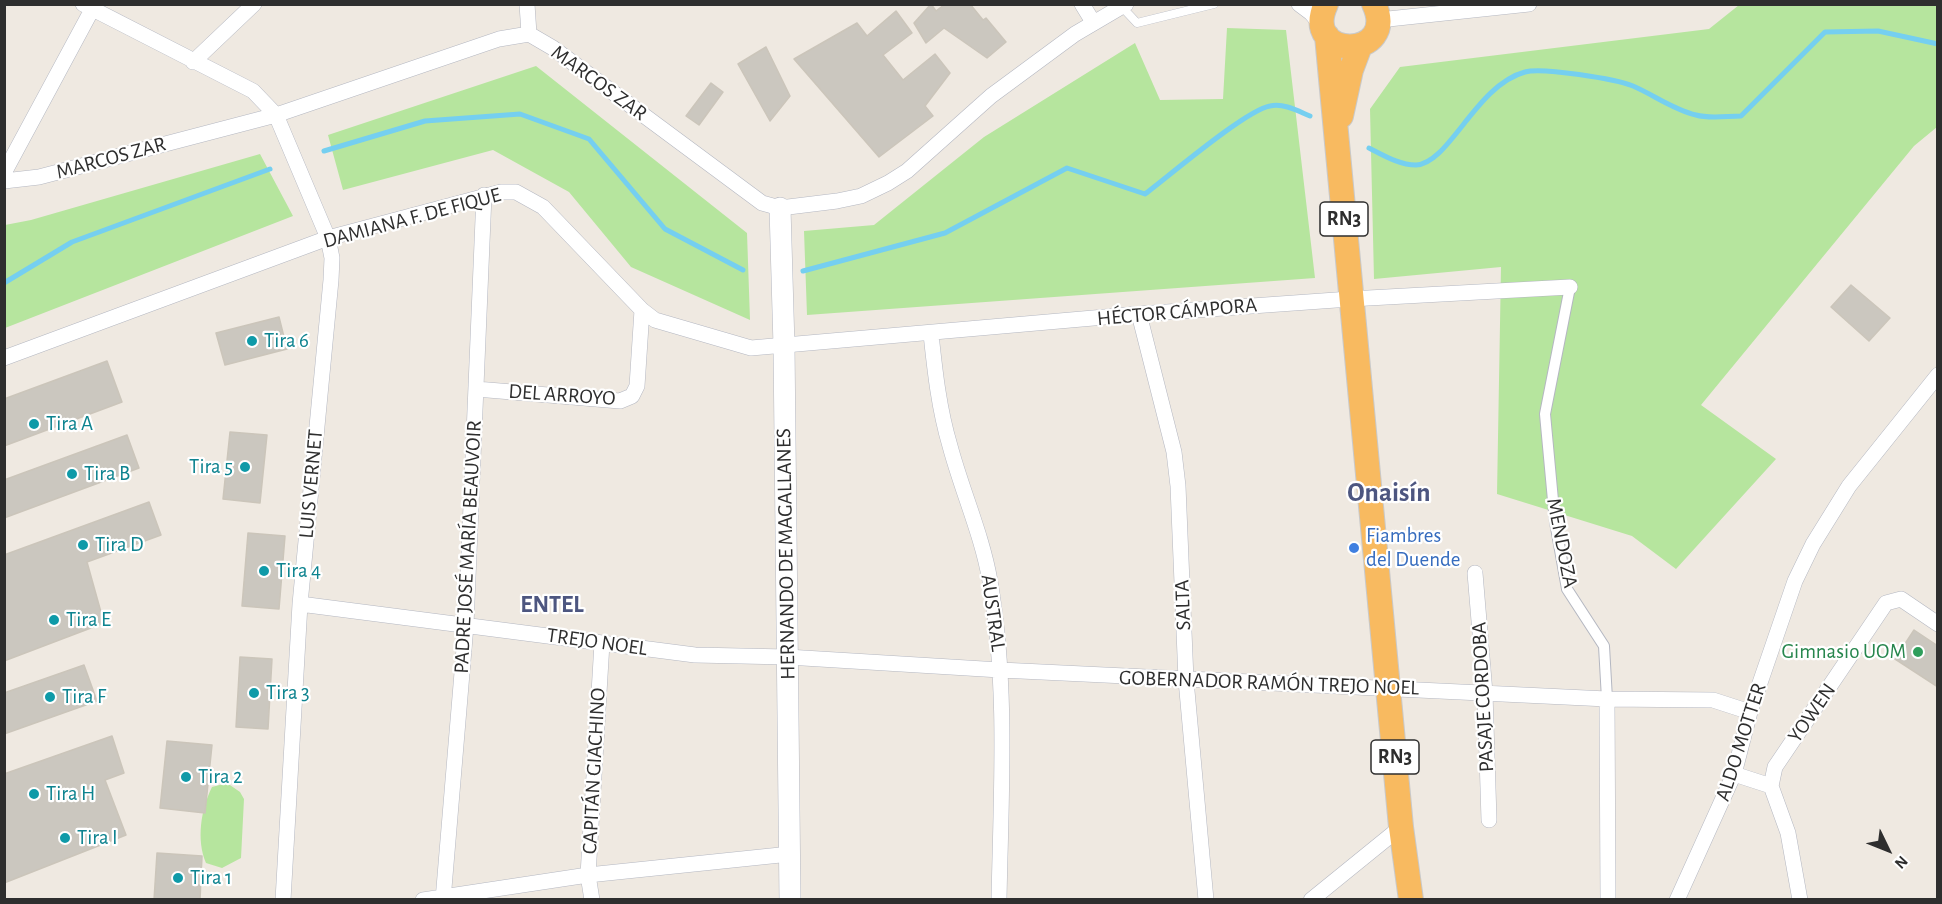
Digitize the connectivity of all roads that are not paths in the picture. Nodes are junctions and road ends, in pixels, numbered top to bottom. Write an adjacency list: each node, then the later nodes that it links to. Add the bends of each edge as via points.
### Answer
1 (255, 4): 14 (street)
2 (527, 4): 12 (street)
3 (1082, 4): 10 (street)
4 (1214, 4): 7 (lane, via 1137,23)
5 (1299, 4): 11 (street)
6 (1529, 4): 9 (street)
7 (1124, 5): 10 (street)
8 (90, 7): 14 (street); 17 (street)
9 (1377, 12): 13 (highway, RN3, via 1374,36)
10 (1092, 22): 20 (street, via 992,96 888,183 861,196)
11 (1325, 23): 13 (highway, via 1342,47); 16 (highway, RN3)
12 (529, 34): 15 (street, MARCOS ZAR, via 455,52); 20 (street, MARCOS ZAR, via 748,194)
13 (1360, 46): 16 (highway, RN3, via 1351,70)
14 (193, 62): 15 (street, via 253,92)
15 (276, 115): 18 (street, MARCOS ZAR, via 39,177); 21 (street, LUIS VERNET)
16 (1337, 140): 23 (highway, RN3)
17 (4, 173)
18 (4, 181)
19 (484, 195): 21 (street, DAMIANA F. DE FIQUE); 24 (street, DAMIANA F. DE FIQUE, via 516,192 543,207); 30 (street, PADRE JOSÉ MARÍA BEAUVOIR)
20 (780, 208): 27 (main road, HERNANDO DE MAGALLANES)
21 (328, 238): 28 (street, DAMIANA F. DE FIQUE); 32 (street, LUIS VERNET, via 331,280)
22 (1570, 287): 23 (street, HÉCTOR CÁMPORA); 41 (street, MENDOZA, via 1545,414 1555,522 1567,589 1604,646)
23 (1350, 298): 25 (street, HÉCTOR CÁMPORA); 39 (highway, RN3)
24 (642, 310): 27 (street, DAMIANA F. DE FIQUE, via 655,320 736,345); 30 (street, DEL ARROYO, via 638,386 632,396 620,401)
25 (1139, 314): 26 (street, HÉCTOR CÁMPORA); 38 (street, SALTA, via 1174,452)
26 (931, 334): 27 (street, HÉCTOR CÁMPORA); 37 (street, AUSTRAL, via 936,385 950,445 990,580)
27 (784, 346): 36 (main road, HERNANDO DE MAGALLANES)
28 (4, 358)
29 (1938, 375): 42 (street, ALDO MOTTER, via 1849,486 1813,544 1795,581)
30 (476, 389): 34 (street, PADRE JOSÉ MARÍA BEAUVOIR)
31 (1475, 573): 40 (street, PASAJE CORDOBA)
32 (300, 604): 34 (street, TREJO NOEL); 50 (street, LUIS VERNET)
33 (1938, 624): 44 (street, YOWEN, via 1901,599 1886,603 1776,767)
34 (466, 625): 35 (street, TREJO NOEL); 49 (street, PADRE JOSÉ MARÍA BEAUVOIR)
35 (602, 643): 36 (street, TREJO NOEL, via 695,656); 48 (street, CAPITÁN GIACHINO)
36 (788, 657): 37 (street, GOBERNADOR RAMÓN TREJO NOEL); 47 (main road, HERNANDO DE MAGALLANES)
37 (1000, 670): 38 (street, GOBERNADOR RAMÓN TREJO NOEL); 54 (street, AUSTRAL, via 1003,722)
38 (1186, 680): 39 (street, GOBERNADOR RAMÓN TREJO NOEL); 55 (street, SALTA)
39 (1389, 688): 40 (street, GOBERNADOR RAMÓN TREJO NOEL); 46 (highway, RN3)
40 (1485, 693): 41 (street, GOBERNADOR RAMÓN TREJO NOEL); 45 (street, PASAJE CORDOBA)
41 (1607, 699): 42 (street, GOBERNADOR RAMÓN TREJO NOEL, via 1713,700); 58 (street, MENDOZA)
42 (1750, 712): 43 (street, ALDO MOTTER)
43 (1734, 774): 44 (street); 59 (street, ALDO MOTTER)
44 (1771, 786): 60 (street, via 1788,833)
45 (1489, 820)
46 (1401, 827): 56 (street); 57 (highway, RN3)
47 (790, 854): 48 (street); 53 (main road, HERNANDO DE MAGALLANES)
48 (588, 875): 49 (street); 52 (street, CAPITÁN GIACHINO)
49 (443, 898): 51 (street)
50 (283, 900)
51 (423, 900)
52 (592, 900)
53 (790, 900)
54 (999, 900)
55 (1206, 900)
56 (1311, 900)
57 (1411, 900)
58 (1608, 900)
59 (1677, 900)
60 (1800, 900)

